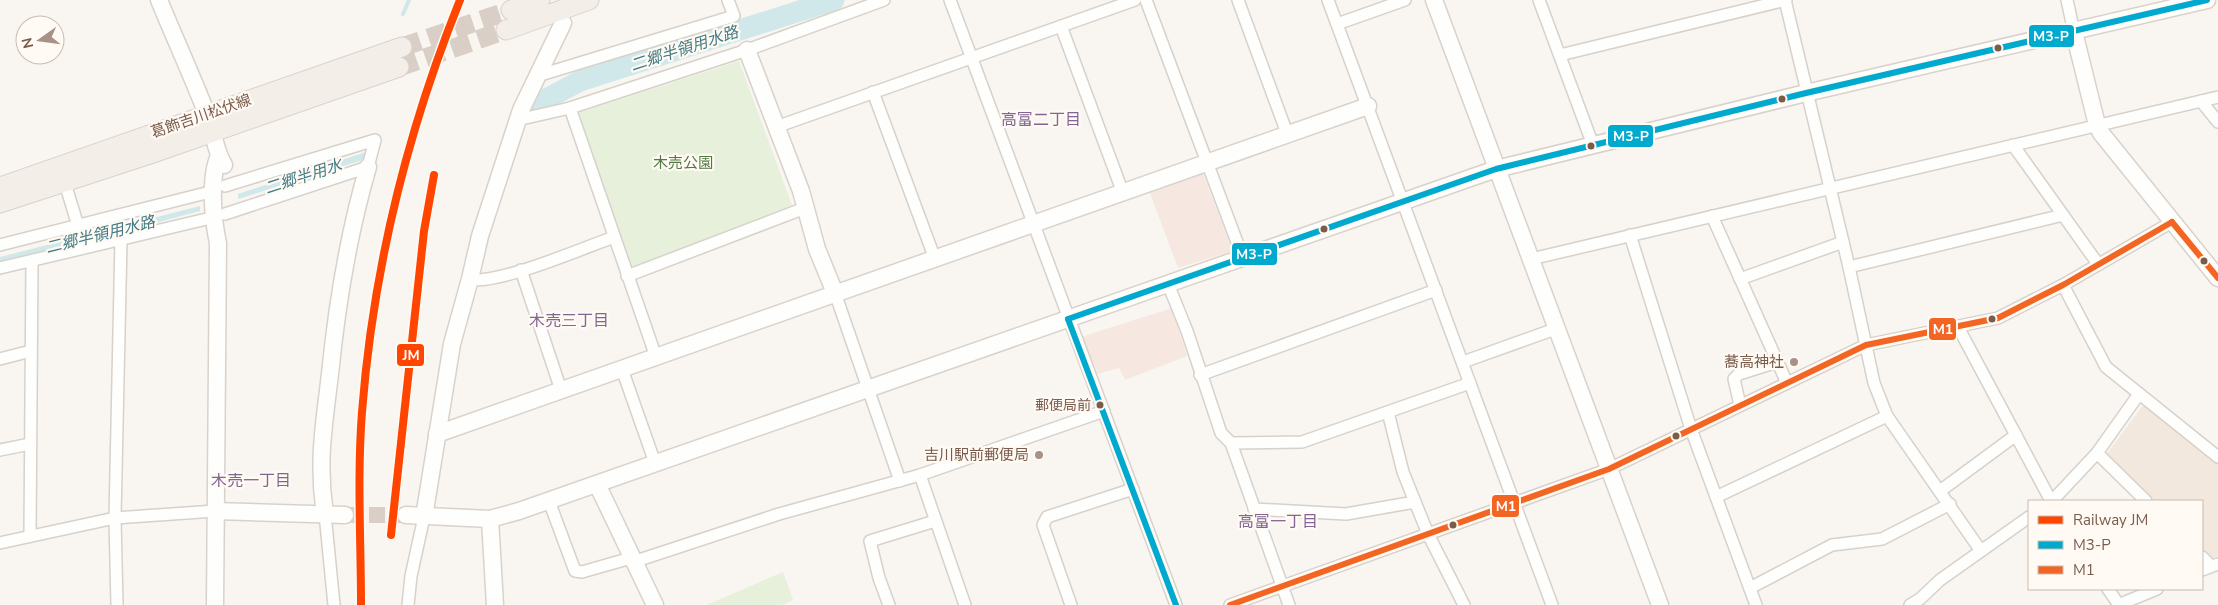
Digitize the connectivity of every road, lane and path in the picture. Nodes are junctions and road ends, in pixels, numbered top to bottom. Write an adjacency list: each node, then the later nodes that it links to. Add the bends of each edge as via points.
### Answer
1 (159, 0): 37 (street)
2 (540, 0): 17 (main road)
3 (589, 0): 21 (main road)
4 (728, 0): 28 (street, via 734,16)
5 (884, 0): 24 (street)
6 (950, 0): 26 (street)
7 (1135, 0): 20 (street)
8 (1146, 0): 43 (street)
9 (1238, 0): 40 (street)
10 (1328, 0): 19 (street)
11 (1405, 0): 19 (street)
12 (1434, 0): 45 (street)
13 (1540, 0): 25 (street)
14 (1785, 0): 25 (street); 30 (street)
15 (2067, 0): 22 (street)
16 (2207, 0): 22 (street)
17 (511, 10)
18 (563, 23): 28 (street)
19 (1337, 24): 33 (street)
20 (1061, 26): 26 (street); 50 (street)
21 (506, 30)
22 (2074, 32): 30 (street); 38 (street)
23 (402, 47): 37 (main road, 葛飾吉川松伏線)
24 (748, 50): 34 (street); 39 (street)
25 (1560, 55): 41 (street)
26 (971, 58): 29 (street); 58 (street)
27 (399, 67): 37 (main road, 葛飾吉川松伏線)
28 (537, 76): 35 (street)
29 (874, 92): 39 (street); 66 (street)
30 (1806, 93): 41 (street); 48 (street)
31 (2218, 97): 32 (street)
32 (2201, 100): 36 (street); 38 (street)
33 (1368, 106): 40 (street); 51 (street)
34 (570, 108): 35 (street); 61 (street)
35 (517, 120): 76 (street, via 480,236)
36 (2218, 122)
37 (210, 123): 46 (main road, 葛飾吉川松伏線); 47 (main road, 葛飾吉川松伏線); 49 (street, via 224,165)
38 (2097, 126): 42 (street); 57 (street)
39 (776, 127): 53 (street)
40 (1288, 136): 43 (street)
41 (1593, 145): 45 (street)
42 (2013, 145): 48 (street); 55 (street)
43 (1208, 163): 50 (street); 65 (street)
44 (368, 167): 49 (street, via 375,140); 54 (street); 126 (street, via 356,208 334,329 320,456)
45 (1496, 169): 51 (street); 67 (street)
46 (65, 183): 52 (main road, 葛飾吉川松伏線); 59 (street)
47 (0, 187)
48 (1829, 188): 56 (street); 63 (street)
49 (219, 189): 54 (street); 59 (street)
50 (1123, 193): 58 (street)
51 (1402, 201): 65 (street); 79 (street)
52 (0, 203)
53 (805, 208): 73 (street); 80 (street)
54 (220, 215): 62 (street); 125 (street, via 223,230 218,243)
55 (2063, 215): 69 (street); 70 (street)
56 (1712, 216): 60 (street); 75 (street)
57 (2172, 222): 69 (street); 74 (street)
58 (1034, 224): 66 (street); 81 (street)
59 (78, 226): 64 (street)
60 (1630, 235): 67 (street); 101 (street)
61 (614, 237): 72 (street); 73 (street)
62 (121, 240): 68 (street); 130 (street)
63 (1843, 242): 70 (street); 75 (street)
64 (0, 245)
65 (1243, 258): 77 (street)
66 (935, 259): 80 (street)
67 (1531, 259): 83 (street)
68 (32, 261): 71 (street); 85 (street)
69 (2098, 264): 78 (street)
70 (1849, 266): 84 (street)
71 (0, 268)
72 (521, 270): 76 (street, via 479,282); 95 (street)
73 (627, 276): 86 (street)
74 (2218, 278)
75 (1740, 279): 89 (street)
76 (470, 280): 102 (street, via 452,344)
77 (1168, 284): 81 (street); 91 (street)
78 (2063, 285): 82 (street, via 1998,318); 96 (street, via 2106,367)
79 (1436, 290): 88 (street); 91 (street)
80 (835, 293): 86 (street); 94 (street)
81 (1068, 319): 94 (street); 98 (street)
82 (1958, 327): 84 (street); 103 (street)
83 (1558, 328): 88 (street); 110 (street)
84 (1866, 345): 93 (street); 100 (street, via 1874,383)
85 (31, 351): 87 (street); 105 (street)
86 (656, 357): 90 (street)
87 (0, 359)
88 (1463, 362): 92 (street)
89 (1777, 362): 93 (street); 97 (street, via 1734,379)
90 (622, 369): 95 (street); 109 (street)
91 (1200, 375): 104 (street, via 1221,433)
92 (1470, 382): 99 (street); 122 (street)
93 (1786, 383): 97 (street)
94 (869, 388): 109 (street); 112 (street)
95 (560, 390): 102 (street)
96 (2138, 394): 107 (street); 108 (street)
97 (1740, 405): 101 (street)
98 (1104, 411): 111 (street); 114 (street)
99 (1388, 412): 104 (street, via 1302,442); 121 (street)
100 (1887, 416): 115 (street); 116 (street)
101 (1691, 429): 110 (street); 116 (street)
102 (437, 434): 129 (street)
103 (2016, 435): 115 (street); 117 (street)
104 (1231, 443): 124 (street)
105 (30, 444): 106 (street); 135 (street)
106 (0, 450)
107 (2097, 452): 118 (street); 119 (street)
108 (2218, 456)
109 (654, 463): 113 (street)
110 (1609, 469): 122 (street); 157 (street)
111 (920, 475): 112 (street); 133 (street)
112 (900, 481): 138 (street, via 779,514)
113 (597, 484): 120 (street); 138 (street)
114 (1133, 489): 151 (street, via 1047,517 1043,524); 152 (street)
115 (1940, 491): 123 (street)
116 (1716, 497): 140 (street)
117 (2050, 500)
118 (2052, 500)
119 (2145, 500)
120 (549, 501): 132 (street); 138 (street, via 575,571)
121 (1415, 502): 124 (street, via 1346,514); 134 (street)
122 (1515, 504): 134 (street); 156 (street)
123 (1950, 504): 137 (street); 140 (street, via 1882,539 1832,545)
124 (1254, 509): 139 (street)
125 (215, 511): 126 (street); 130 (street); 144 (street)
126 (325, 514): 127 (street); 145 (street)
127 (345, 514)
128 (406, 515): 129 (street)
129 (424, 517): 132 (street); 146 (street)
130 (115, 518): 135 (street); 143 (street)
131 (2028, 518): 137 (street)
132 (490, 519): 147 (street)
133 (935, 521): 149 (street, via 870,540 879,578); 150 (street)
134 (1428, 534): 139 (street); 155 (street)
135 (30, 536): 136 (street)
136 (0, 543)
137 (1981, 551): 159 (street)
138 (632, 560): 148 (street)
139 (1282, 586): 153 (street); 154 (street)
140 (1750, 588): 158 (street)
141 (2109, 590): 160 (street)
142 (2155, 590): 160 (street)
143 (118, 605)
144 (215, 605)
145 (334, 605)
146 (408, 605)
147 (495, 605)
148 (655, 605)
149 (890, 605)
150 (965, 605)
151 (1071, 605)
152 (1176, 605)
153 (1230, 605)
154 (1289, 605)
155 (1464, 605)
156 (1552, 605)
157 (1660, 605)
158 (1756, 605)
159 (1910, 605)
160 (2118, 605)

